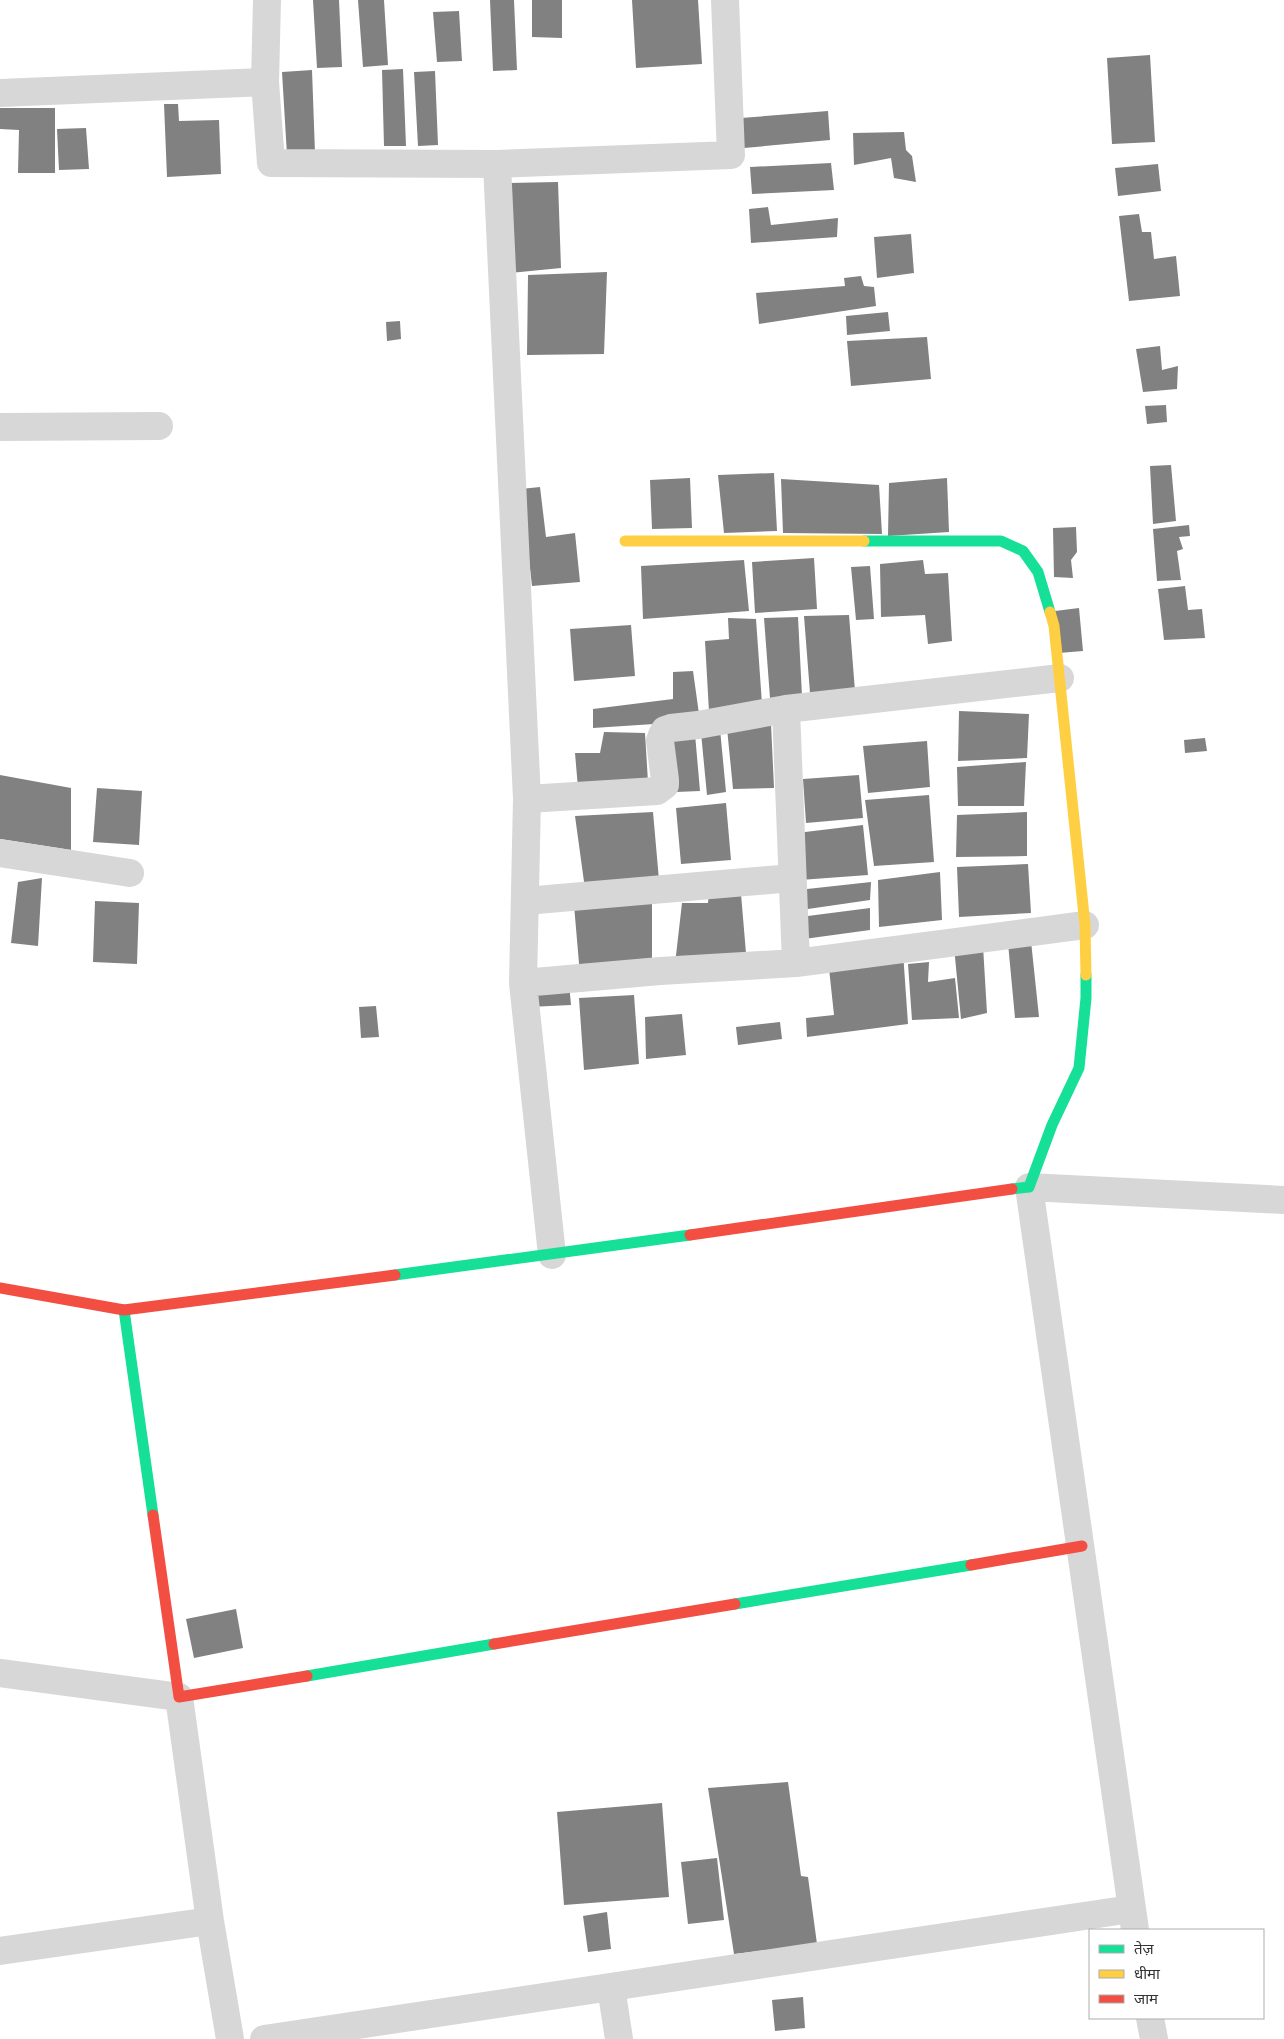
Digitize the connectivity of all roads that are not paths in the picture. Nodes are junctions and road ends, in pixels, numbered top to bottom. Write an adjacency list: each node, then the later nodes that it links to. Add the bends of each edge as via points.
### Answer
1 (267, 0): 3 (street)
2 (725, 0): 5 (street, via 731,155)
3 (265, 82): 4 (street); 5 (street, via 271,163)
4 (0, 93)
5 (496, 164): 11 (street)
6 (159, 426): 7 (street)
7 (0, 427)
8 (625, 541): 9 (street, via 1001,542 1023,551 1038,572 1054,626)
9 (1060, 678): 10 (street); 16 (street)
10 (786, 709): 11 (street, via 665,730 660,741 666,780 657,791); 14 (street)
11 (527, 799): 15 (street)
12 (0, 853): 13 (street)
13 (130, 873)
14 (792, 878): 15 (street); 17 (street)
15 (525, 901): 18 (street)
16 (1085, 925): 17 (street); 19 (street, via 1086,998 1079,1068 1052,1125)
17 (796, 963): 18 (street)
18 (523, 983): 21 (street)
19 (1030, 1187): 20 (street); 21 (street); 24 (street)
20 (1284, 1200)
21 (552, 1255): 23 (street)
22 (0, 1288): 23 (street)
23 (124, 1310): 26 (street)
24 (1082, 1546): 26 (street); 27 (street)
25 (0, 1673): 26 (street)
26 (179, 1697): 28 (street)
27 (1133, 1920): 30 (street)
28 (210, 1921): 29 (street); 32 (street)
29 (0, 1951)
30 (611, 1987): 33 (street); 34 (street)
31 (1150, 2019): 35 (street)
32 (230, 2039)
33 (264, 2039)
34 (619, 2039)
35 (1154, 2039)

